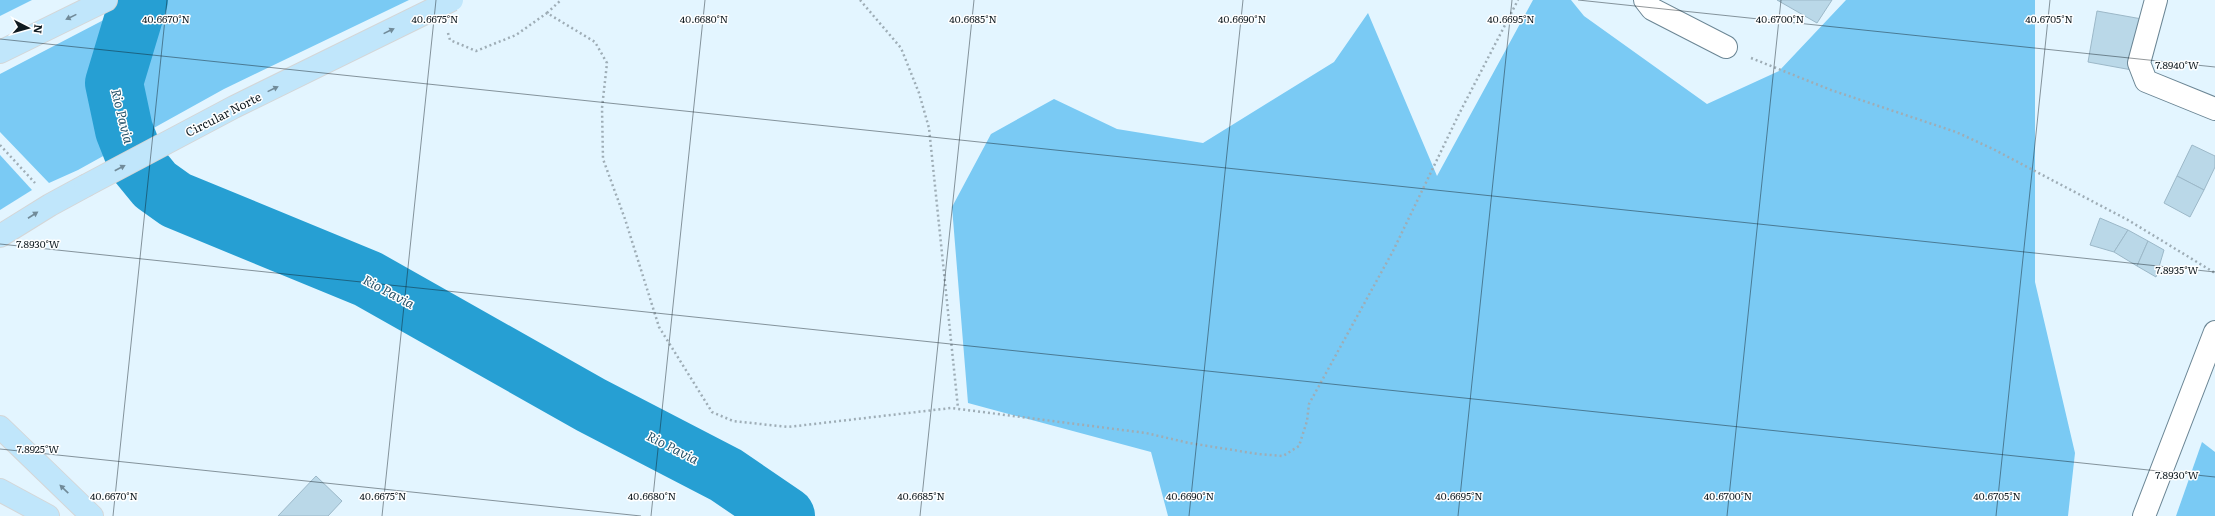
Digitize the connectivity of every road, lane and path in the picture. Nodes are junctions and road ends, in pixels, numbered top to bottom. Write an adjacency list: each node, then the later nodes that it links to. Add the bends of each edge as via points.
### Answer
1 (106, 0): 11 (main road, one-way to 11)
2 (452, 0): 15 (main road, Circular Norte, one-way to 2, bridge, via 50,205 234,107)
3 (562, 0): 8 (path)
4 (860, 0): 18 (path, via 901,48 919,92 929,128)
5 (1518, 0): 18 (path, via 1458,114 1393,250 1309,404 1299,446 1283,456 1264,454 1146,434)
6 (1645, 0): 10 (street, via 1652,9)
7 (2156, 0): 12 (street, via 2138,63 2146,81)
8 (547, 13): 9 (path, via 516,35 476,51 450,40); 18 (path, via 595,42 607,63 602,108 603,159 659,327 712,412 733,421 788,426)
9 (446, 27)
10 (1726, 47): 16 (path, via 1779,71 1956,132 1993,149 2128,220)
11 (0, 52)
12 (2215, 109)
13 (0, 144): 14 (path)
14 (37, 185)
15 (0, 236)
16 (2215, 274)
17 (2215, 332): 23 (street)
18 (958, 408)
19 (0, 427): 22 (main road, one-way to 19)
20 (0, 490): 21 (main road)
21 (48, 516)
22 (92, 516)
23 (2144, 516)

